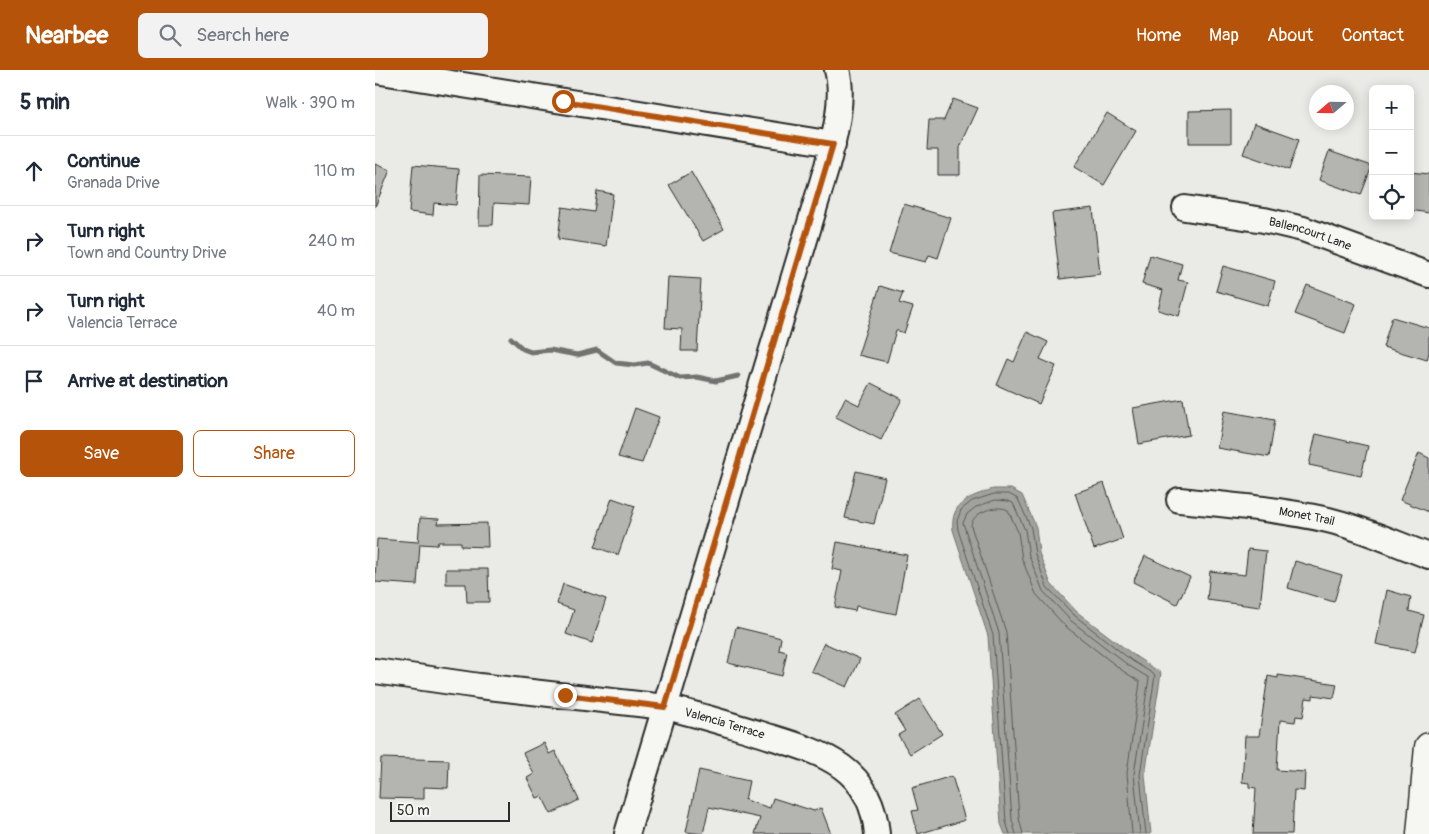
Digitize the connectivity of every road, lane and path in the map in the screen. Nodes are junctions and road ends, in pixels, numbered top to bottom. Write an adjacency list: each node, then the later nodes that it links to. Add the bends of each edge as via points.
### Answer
1 (837, 70): 3 (street, via 840,94)
2 (375, 71): 3 (street)
3 (833, 144): 9 (street)
4 (1185, 208): 5 (street, Ballencourt Lane, via 1303,229)
5 (1429, 275)
6 (1179, 500): 7 (street, Monet Trail, via 1329,521)
7 (1429, 556)
8 (375, 672): 9 (street, Valencia Terrace)
9 (665, 707): 11 (street); 12 (street, Valencia Terrace, via 691,712 818,752 837,762 867,796)
10 (1429, 747): 13 (main road)
11 (627, 834)
12 (877, 834)
13 (1421, 834)

